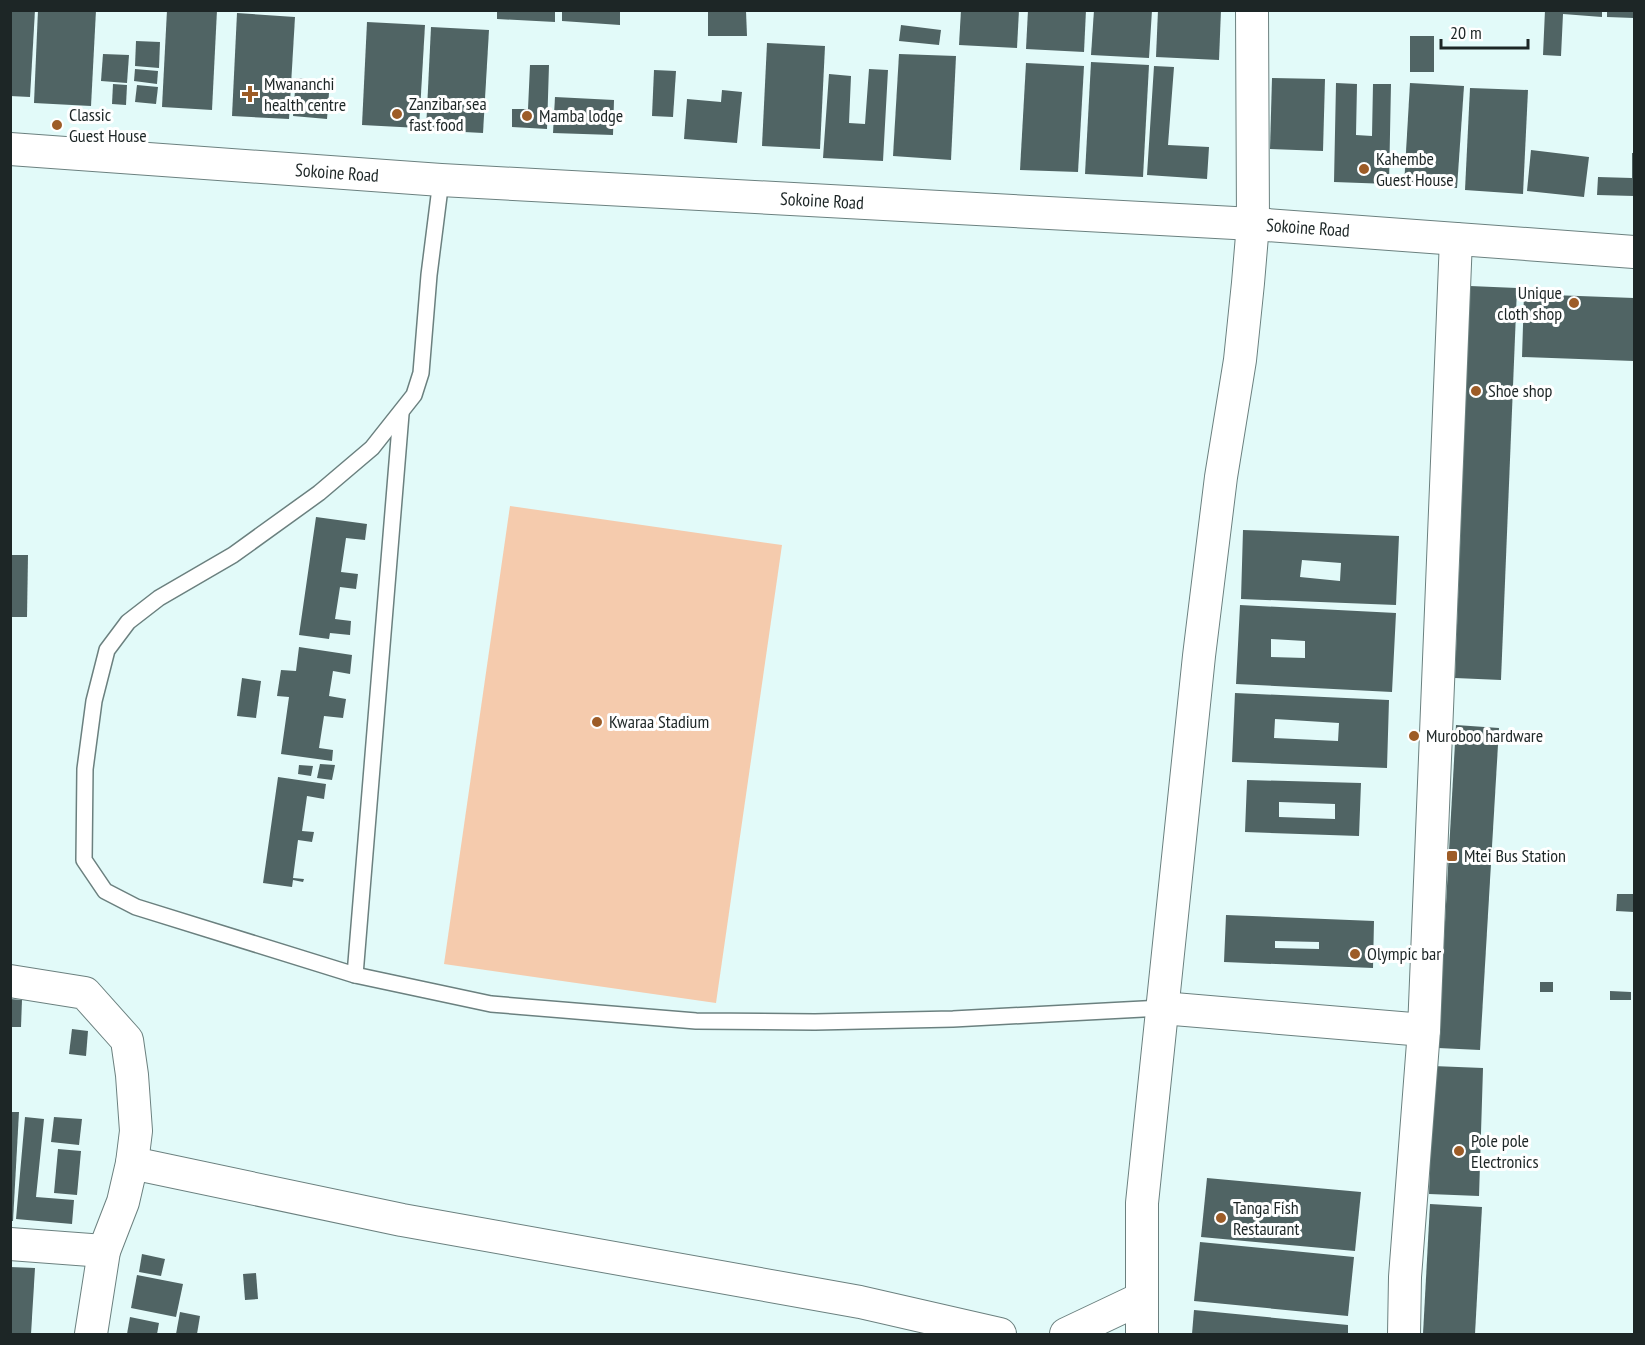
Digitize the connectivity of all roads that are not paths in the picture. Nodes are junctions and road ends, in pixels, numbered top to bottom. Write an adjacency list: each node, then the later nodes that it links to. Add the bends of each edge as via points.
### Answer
1 (1252, 10): 4 (street)
2 (10, 149): 3 (street, Sokoine Road)
3 (441, 180): 4 (street, Sokoine Road); 7 (lane, via 421,373 414,395)
4 (1253, 224): 5 (street, Sokoine Road); 10 (street, via 1240,360 1199,656)
5 (1456, 239): 6 (street, Sokoine Road); 11 (street)
6 (1635, 252)
7 (401, 414): 8 (lane); 8 (lane, via 372,448 319,492 233,555 159,598 128,622 107,650 94,701 85,769 84,860 105,891 136,907)
8 (355, 975): 10 (lane, via 491,1004 696,1021 952,1019)
9 (10, 981): 12 (street, via 85,993 126,1040 136,1131)
10 (1162, 1008): 11 (street); 15 (street, via 1142,1203)
11 (1424, 1030): 20 (street)
12 (132, 1163): 14 (street, via 123,1202); 17 (street, via 402,1220 860,1302)
13 (10, 1244): 14 (street)
14 (104, 1251): 16 (street)
15 (1142, 1298): 18 (street); 19 (street)
16 (91, 1335)
17 (1000, 1335)
18 (1066, 1335)
19 (1142, 1335)
20 (1404, 1335)

